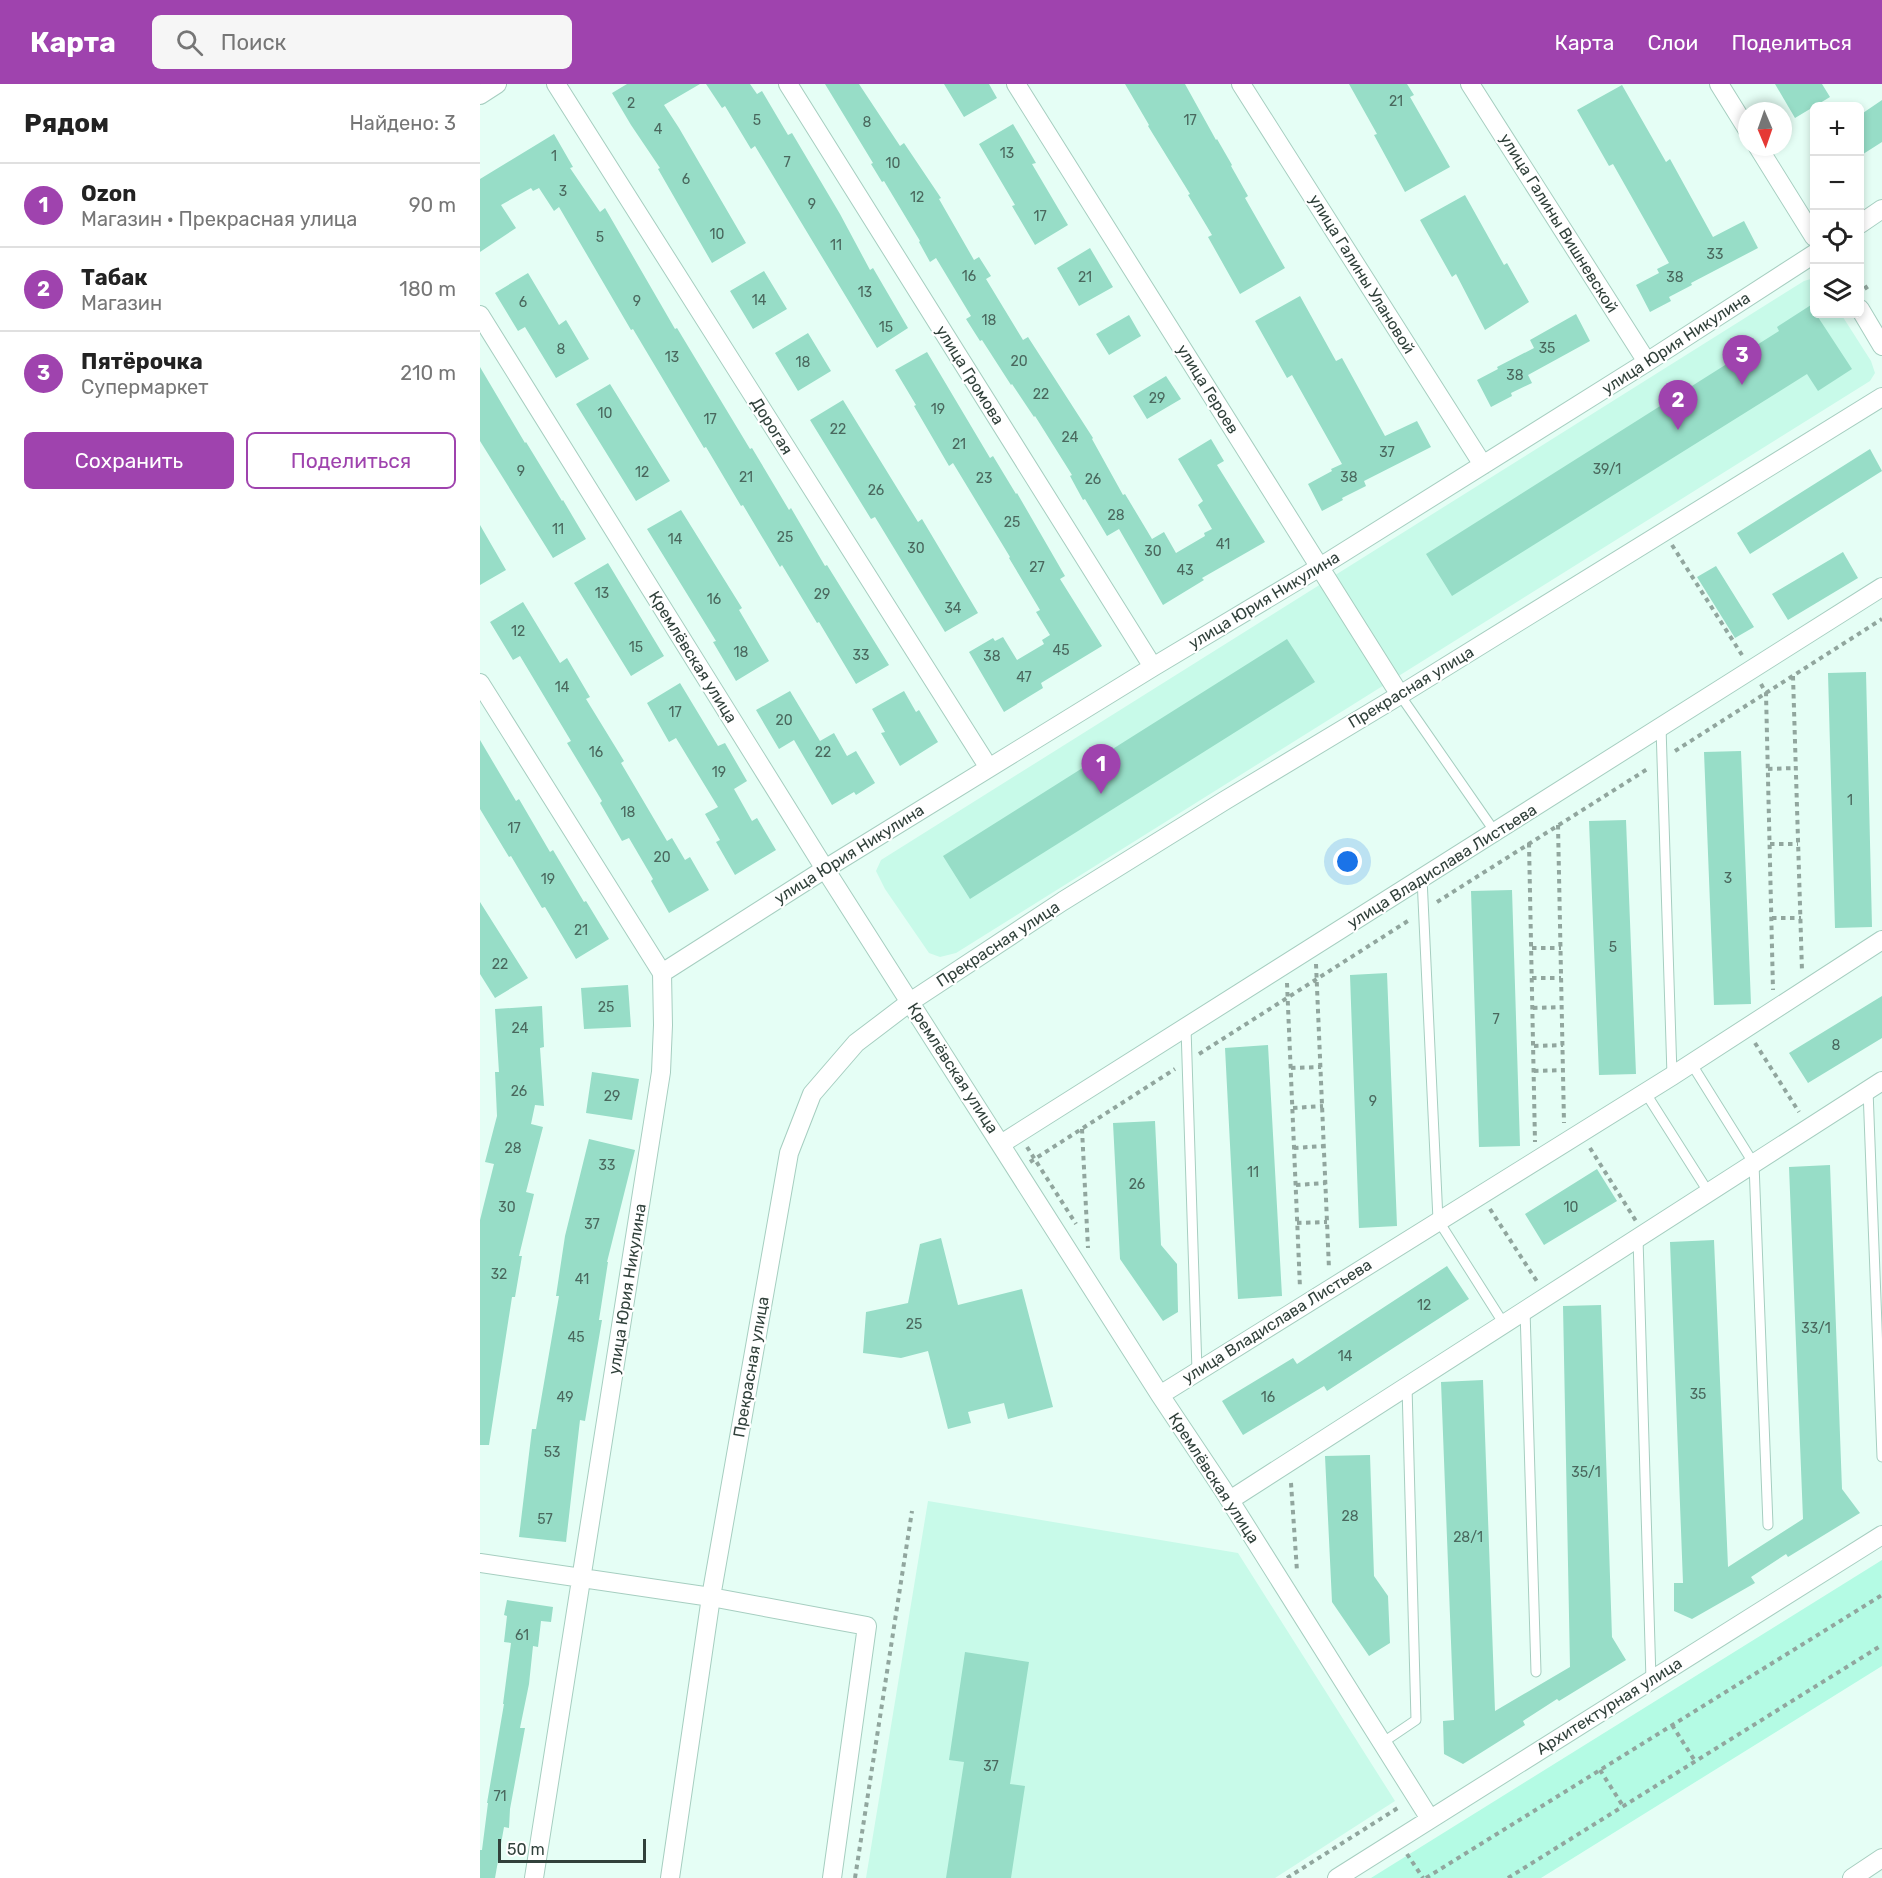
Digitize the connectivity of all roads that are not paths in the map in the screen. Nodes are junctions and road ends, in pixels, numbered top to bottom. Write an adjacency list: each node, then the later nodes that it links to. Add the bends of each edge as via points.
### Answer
1 (497, 84): 8 (street)
2 (556, 84): 27 (street, Дорогая)
3 (788, 84): 23 (street, улица Громова)
4 (1016, 84): 21 (street, улица Героев)
5 (1240, 84): 20 (street, улица Галины Улановой)
6 (1470, 84): 18 (street, улица Галины Вишневской)
7 (1719, 84): 9 (street)
8 (480, 95)
9 (1738, 115)
10 (1764, 156): 13 (street)
11 (1882, 209): 12 (street)
12 (1864, 221)
13 (1810, 229)
14 (1810, 257): 18 (street, улица Юрия Никулина)
15 (480, 315): 29 (street, Кремлёвская улица)
16 (1864, 316): 17 (street)
17 (1882, 345)
18 (1647, 362): 20 (street, улица Юрия Никулина)
19 (1882, 397): 25 (street, Прекрасная улица)
20 (1483, 465): 21 (street, улица Юрия Никулина)
21 (1320, 567): 23 (street, улица Юрия Никулина); 25 (street, улица Героев)
22 (1882, 587): 26 (street, улица Владислава Листьева)
23 (1153, 667): 27 (street, улица Юрия Никулина)
24 (480, 683): 32 (street)
25 (1400, 695): 28 (lane); 33 (street, Прекрасная улица, via 1073,894)
26 (1661, 727): 28 (street, улица Владислава Листьева); 36 (lane)
27 (989, 768): 29 (street, улица Юрия Никулина)
28 (1495, 832): 30 (street, улица Владислава Листьева)
29 (825, 869): 32 (street, улица Юрия Никулина); 33 (street, Кремлёвская улица)
30 (1422, 878): 34 (street, улица Владислава Листьева); 42 (lane)
31 (1882, 940): 35 (street, улица Владислава Листьева)
32 (662, 973): 54 (street, улица Юрия Никулина, via 661,1072)
33 (910, 1002): 39 (street, Кремлёвская улица); 55 (street, Прекрасная улица, via 856,1043 812,1094 789,1153)
34 (1186, 1028): 39 (street, улица Владислава Листьева); 46 (lane)
35 (1691, 1063): 36 (street, улица Владислава Листьева); 40 (lane)
36 (1672, 1076): 38 (street, улица Владислава Листьева)
37 (1875, 1086): 40 (street); 49 (lane)
38 (1645, 1092): 41 (lane); 42 (street, улица Владислава Листьева)
39 (1002, 1144): 48 (street, Кремлёвская улица)
40 (1754, 1164): 41 (street); 51 (lane)
41 (1708, 1193): 43 (street)
42 (1438, 1220): 45 (lane); 46 (street, улица Владислава Листьева)
43 (1641, 1236): 44 (street); 57 (lane)
44 (1526, 1310): 45 (street); 56 (lane)
45 (1504, 1324): 47 (street)
46 (1197, 1371): 48 (street, улица Владислава Листьева)
47 (1407, 1386): 50 (street); 58 (lane, via 1416,1720)
48 (1160, 1395): 50 (street, Кремлёвская улица)
49 (1882, 1457)
50 (1230, 1500): 58 (street, Кремлёвская улица)
51 (1768, 1525)
52 (1882, 1535): 57 (street, Архитектурная улица)
53 (480, 1563): 54 (street)
54 (580, 1578): 55 (street); 61 (street, улица Юрия Никулина)
55 (711, 1597): 62 (street, Прекрасная улица); 63 (street, via 867,1626)
56 (1536, 1672)
57 (1651, 1680): 59 (street, Архитектурная улица)
58 (1382, 1743): 59 (street, Кремлёвская улица)
59 (1430, 1819): 64 (street, Архитектурная улица)
60 (1882, 1858): 65 (street)
61 (534, 1878)
62 (670, 1878)
63 (832, 1878)
64 (1337, 1878)
65 (1852, 1878)

